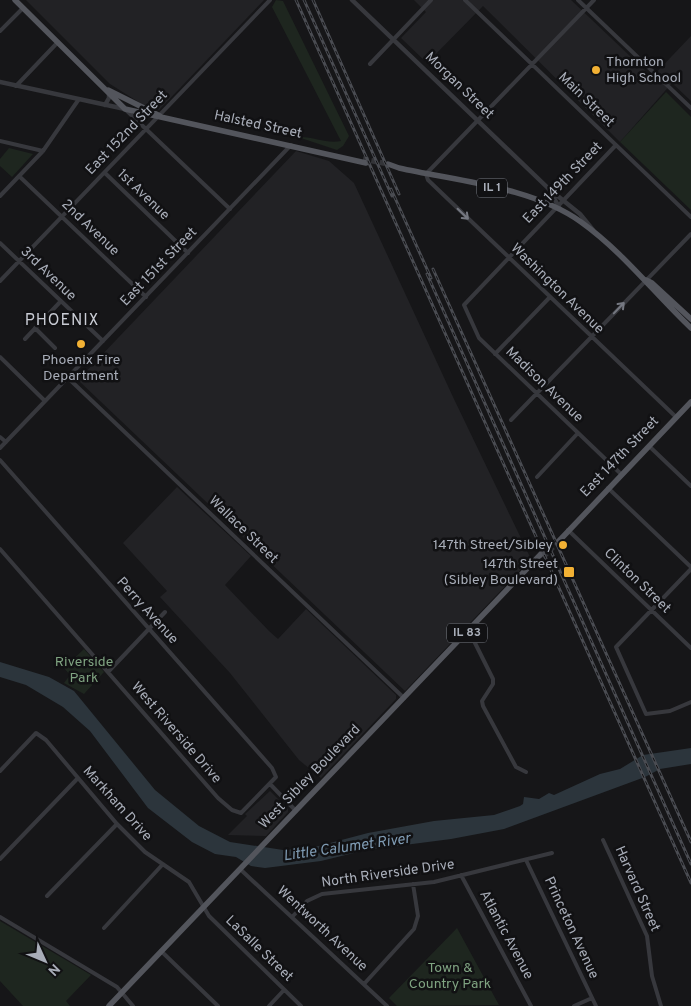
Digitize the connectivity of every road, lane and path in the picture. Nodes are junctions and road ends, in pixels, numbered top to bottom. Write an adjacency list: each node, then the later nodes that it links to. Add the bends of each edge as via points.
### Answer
1 (15, 0): 8 (main road, Halsted Street)
2 (270, 0): 22 (street, East 152nd Street)
3 (352, 0): 11 (street, Morgan Street)
4 (431, 0): 11 (street)
5 (465, 0): 14 (street, Main Street)
6 (578, 0): 9 (street)
7 (594, 0): 9 (street)
8 (23, 8): 10 (street); 12 (main road, Halsted Street)
9 (586, 8): 14 (street); 20 (street)
10 (0, 31)
11 (394, 39): 13 (street); 23 (street, Morgan Street)
12 (58, 42): 16 (street); 17 (main road, Halsted Street)
13 (370, 64)
14 (532, 64): 23 (street); 27 (street, Main Street)
15 (0, 82): 16 (street)
16 (16, 86): 18 (street)
17 (108, 91): 19 (street); 21 (main road, Halsted Street); 22 (main road, Halsted Street)
18 (79, 99): 19 (street); 28 (street)
19 (105, 105): 21 (street)
20 (691, 108)
21 (125, 109): 22 (main road, Halsted Street, via 152,117); 24 (street, Halsted Street)
22 (160, 116): 24 (street, East 152nd Street); 26 (main road, Halsted Street)
23 (478, 120): 32 (street); 34 (street, Morgan Street)
24 (146, 130): 31 (street, East 152nd Street); 38 (street, Halsted Street)
25 (0, 141): 28 (street)
26 (292, 145): 29 (main road, Halsted Street); 38 (street, East 151st Street)
27 (616, 145): 36 (street, East 149th Street); 40 (street, Main Street)
28 (43, 151): 33 (street)
29 (364, 161)
30 (388, 166): 32 (main road, IL 1)
31 (105, 173): 39 (street, East 152nd Street); 44 (street, 1st Avenue)
32 (426, 174): 37 (main road, IL 1); 45 (street, Washington Avenue, one-way to 45, via 428,180)
33 (19, 176): 35 (street); 39 (street, 2nd Avenue)
34 (549, 188): 36 (street, Morgan Street); 37 (street, Morgan Street)
35 (0, 196)
36 (564, 199): 37 (street, East 149th Street); 41 (street, Morgan Street)
37 (558, 207): 41 (main road, IL 1); 45 (street, East 149th Street)
38 (230, 209): 44 (street, East 151st Street)
39 (62, 217): 46 (street, East 152nd Street); 49 (street, 2nd Avenue)
40 (691, 217)
41 (596, 233): 47 (main road, IL 1)
42 (691, 234): 47 (street)
43 (0, 243): 46 (street, 3rd Avenue)
44 (188, 253): 49 (street, East 151st Street)
45 (508, 257): 50 (street, Washington Avenue); 52 (street, East 149th Street)
46 (19, 261): 48 (street, East 152nd Street); 51 (street, 3rd Avenue)
47 (646, 280): 53 (main road, IL 1); 55 (main road, IL 1, via 649,287); 56 (street, one-way to 47)
48 (0, 281)
49 (146, 297): 58 (street, East 151st Street)
50 (550, 297): 56 (street, Washington Avenue); 60 (street)
51 (62, 302): 54 (street); 58 (street, 3rd Avenue)
52 (464, 303): 60 (street, Madison Avenue, via 479,338)
53 (691, 318)
54 (36, 328): 57 (street); 59 (street)
55 (691, 328)
56 (592, 336): 63 (street); 66 (street, Washington Avenue)
57 (25, 339)
58 (103, 341): 62 (street, East 151st Street)
59 (55, 348)
60 (495, 354): 63 (street, Madison Avenue)
61 (0, 357): 64 (street)
62 (68, 378): 64 (street, East 151st Street); 89 (street, Wallace Street)
63 (537, 394): 67 (street); 68 (street, Madison Avenue)
64 (45, 401): 70 (street, East 151st Street)
65 (691, 403): 66 (main road, East 147th Street)
66 (676, 418): 71 (main road, East 147th Street)
67 (511, 420)
68 (578, 433): 74 (street, Madison Avenue); 75 (street)
69 (0, 437): 70 (street)
70 (6, 442): 72 (street, East 151st Street)
71 (649, 446): 74 (main road, East 147th Street); 76 (street)
72 (0, 448)
73 (0, 460): 85 (street, Perry Avenue)
74 (621, 474): 77 (main road, East 147th Street)
75 (536, 477)
76 (691, 486)
77 (608, 488): 78 (main road, East 147th Street); 82 (street)
78 (567, 529): 79 (main road, East 147th Street); 83 (street, Clinton Street)
79 (557, 540)
80 (0, 549): 88 (street, West Riverside Drive)
81 (542, 555): 86 (main road, West Sibley Boulevard / IL 83)
82 (691, 568): 83 (street)
83 (651, 610): 87 (street, Clinton Street); 90 (street, via 616,647 646,714 670,711)
84 (165, 612): 85 (street)
85 (148, 629): 88 (street); 94 (street, Perry Avenue, via 272,768 276,777)
86 (469, 630): 89 (main road, West Sibley Boulevard / IL 83); 92 (street, via 493,679 484,695 483,706 516,767)
87 (691, 648)
88 (108, 672): 94 (street, West Riverside Drive, via 232,810 242,813)
89 (404, 698): 95 (main road, West Sibley Boulevard / IL 83)
90 (691, 702)
91 (0, 771): 93 (street, Markham Drive, via 36,733)
92 (526, 772)
93 (78, 778): 96 (street, Markham Drive); 99 (street)
94 (270, 784): 95 (street)
95 (296, 810): 102 (main road, West Sibley Boulevard / IL 83)
96 (117, 824): 101 (street, Markham Drive); 105 (street)
97 (603, 840): 124 (street, Harvard Street, via 647,936 652,976)
98 (552, 853): 100 (street, North Riverside Drive)
99 (0, 859)
100 (526, 860): 103 (street, North Riverside Drive); 114 (street, Princeton Avenue)
101 (162, 864): 106 (street, Markham Drive, via 189,882); 109 (street)
102 (241, 867): 106 (main road, West Sibley Boulevard / IL 83); 107 (street, Wentworth Avenue)
103 (461, 875): 104 (street, North Riverside Drive); 121 (street, Atlantic Avenue)
104 (413, 884): 107 (street, North Riverside Drive, via 322,894 307,901); 111 (street, via 418,916 414,928)
105 (47, 896)
106 (204, 907): 110 (main road, West Sibley Boulevard / IL 83); 112 (street, LaSalle Street, via 209,916)
107 (293, 916): 111 (street, Wentworth Avenue)
108 (0, 917): 113 (street)
109 (104, 928)
110 (161, 952): 113 (main road, West Sibley Boulevard / IL 83); 117 (street)
111 (364, 984): 120 (street, Wentworth Avenue)
112 (284, 990): 118 (street); 119 (street, LaSalle Street)
113 (122, 993): 115 (main road, West Sibley Boulevard / IL 83); 116 (street)
114 (592, 998): 122 (street); 123 (street, Princeton Avenue)
115 (109, 1006)
116 (133, 1006)
117 (218, 1006)
118 (269, 1006)
119 (301, 1006)
120 (387, 1006)
121 (531, 1006)
122 (574, 1006)
123 (596, 1006)
124 (661, 1006)

